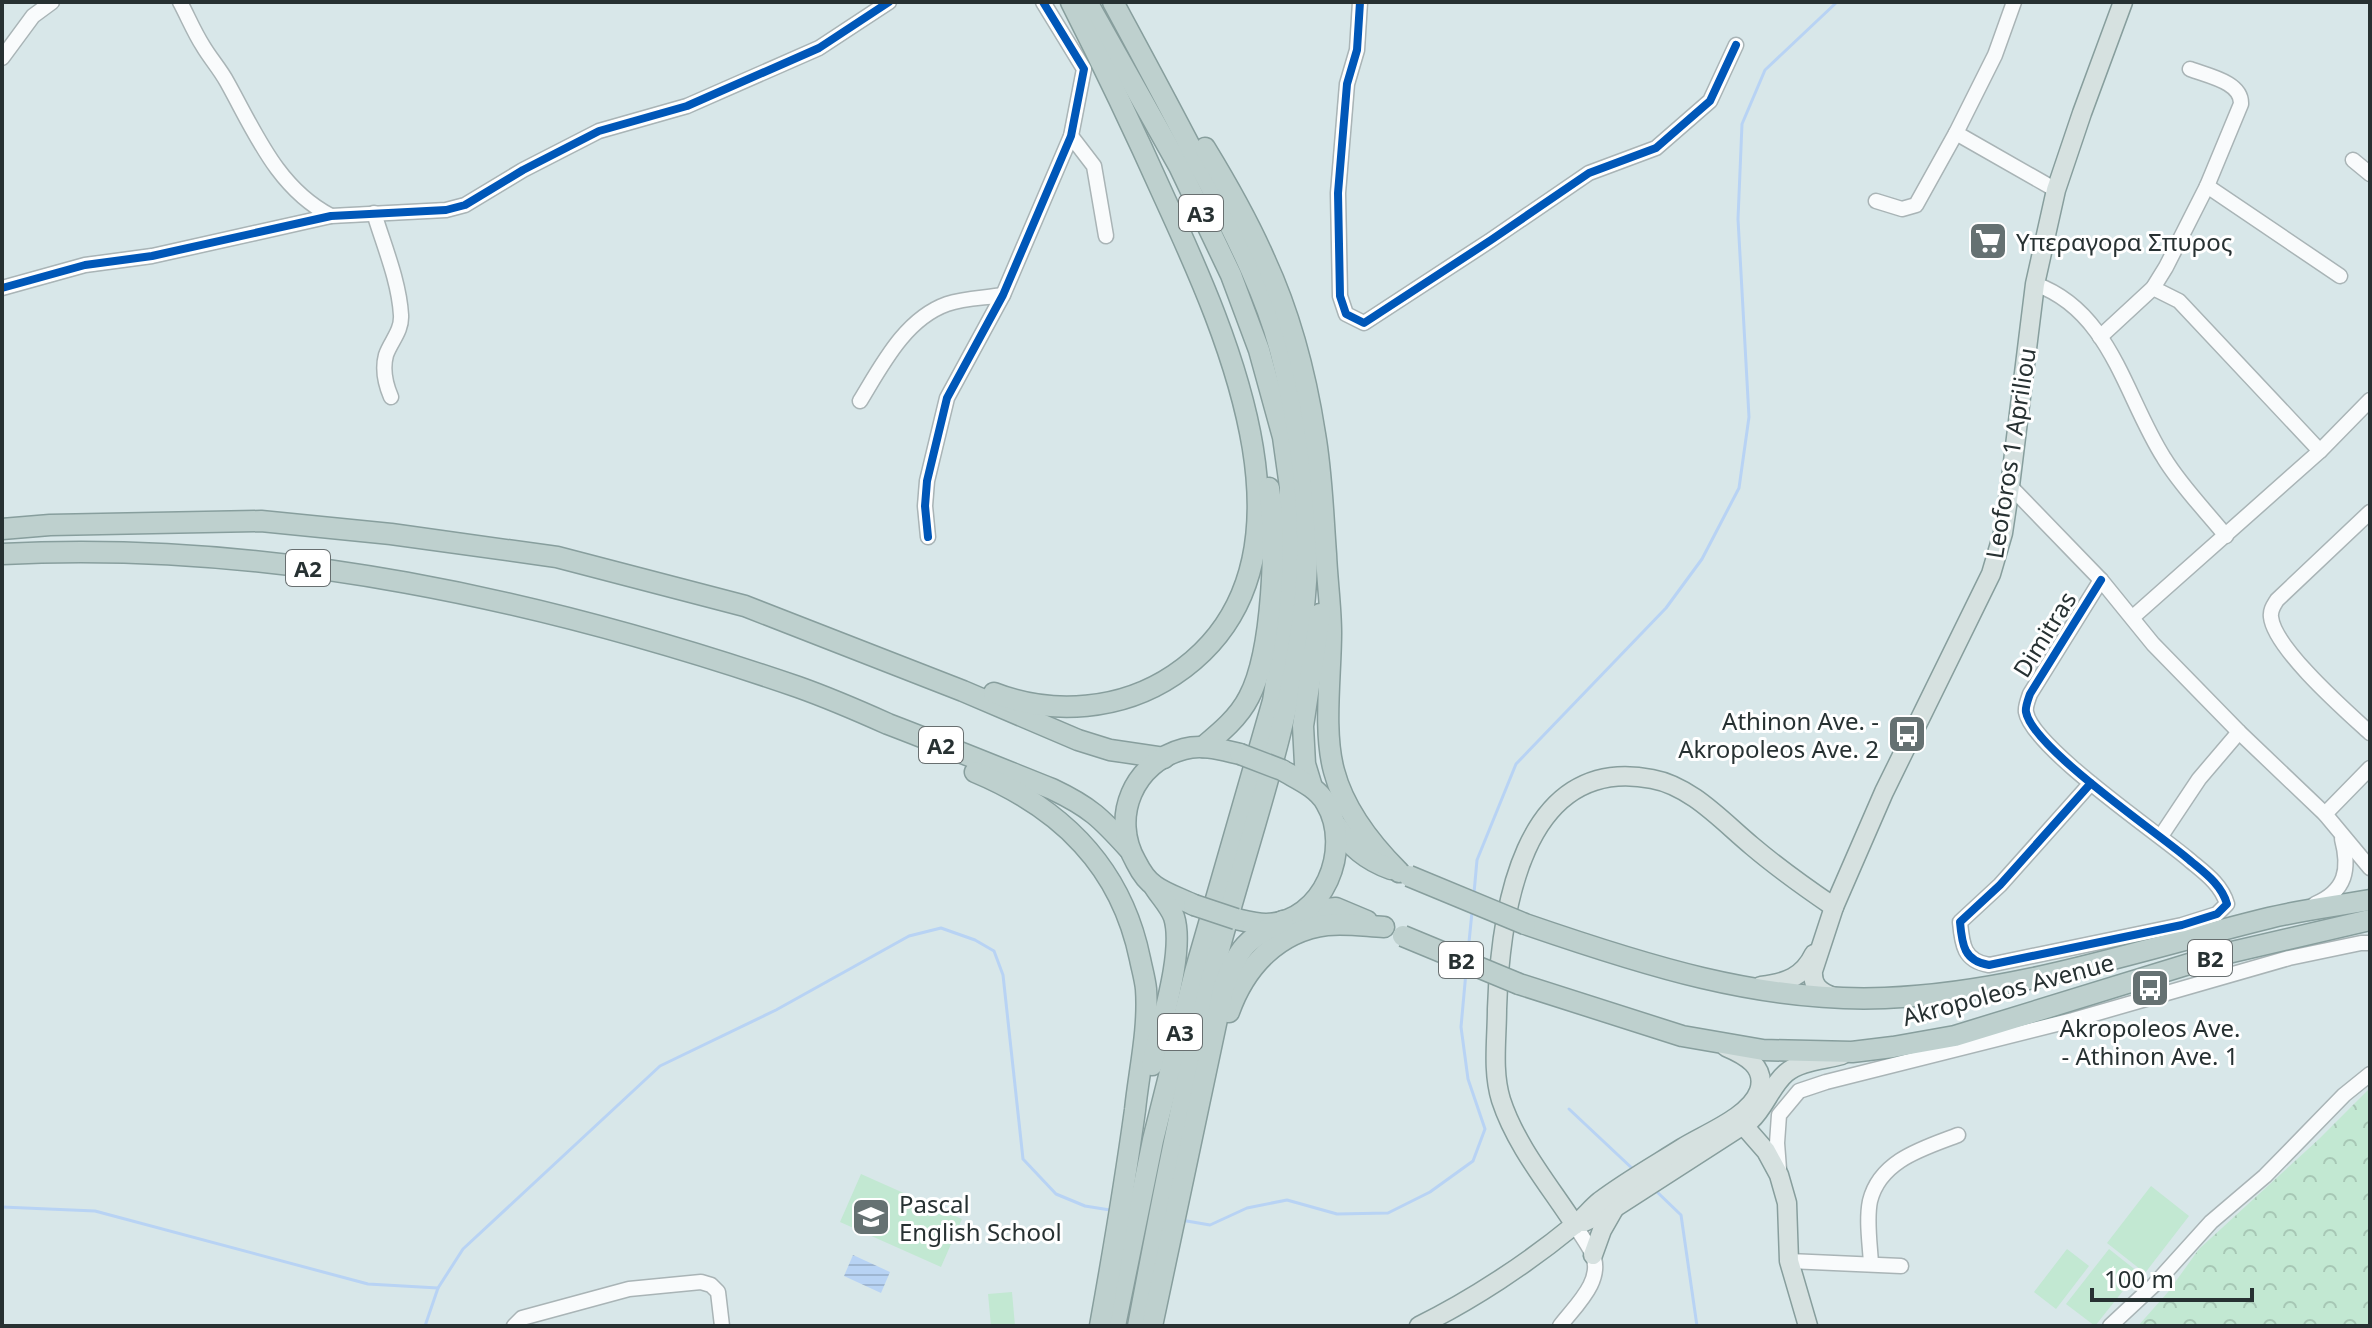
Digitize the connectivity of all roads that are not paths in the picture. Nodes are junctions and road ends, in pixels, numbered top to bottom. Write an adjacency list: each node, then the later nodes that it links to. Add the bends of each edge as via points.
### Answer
1 (52, 2): 12 (street, via 33,16)
2 (180, 2): 23 (street, via 255,137 285,179 312,206)
3 (889, 2): 22 (street, via 819,48 687,106 599,131 465,205)
4 (1043, 2): 16 (street, via 1084,69)
5 (1071, 2): 43 (highway, via 1204,283 1232,359 1252,444 1258,505 1257,544 1238,607 1194,662 1164,682 1108,704 1082,706 1002,696 840,632)
6 (1086, 2): 48 (highway, via 1214,278 1244,358 1272,506 1266,641 1259,674 1235,718); 90 (highway, A3, via 1179,166 1231,275 1259,350 1283,437 1290,487 1287,613 1273,701 1195,972)
7 (1113, 2): 13 (highway, A3)
8 (1360, 2): 11 (street, via 1338,193 1340,296 1346,314 1364,323 1589,173 1656,148 1710,101)
9 (2014, 2): 15 (street, via 1995,55)
10 (2123, 2): 20 (main road, Leoforos 1 Apriliou)
11 (1736, 45)
12 (2, 58)
13 (1143, 58): 41 (highway, via 1185,115 1267,262 1294,338 1315,433); 91 (highway, A3, via 1251,268 1279,344 1298,434 1307,551 1288,704 1210,986 1172,1146)
14 (2190, 69): 19 (street, via 2237,88 2242,95)
15 (1956, 133): 20 (street); 21 (street, via 1916,205 1902,209)
16 (1071, 136): 24 (street, via 1094,166); 29 (street)
17 (2353, 160): 18 (street)
18 (2370, 174)
19 (2207, 186): 25 (street); 28 (street)
20 (2056, 190): 26 (main road, Leoforos 1 Apriliou)
21 (1876, 201)
22 (374, 213): 23 (street); 31 (street, via 402,319 386,354 384,380)
23 (331, 216): 27 (street, via 152,256 85,265)
24 (1106, 236)
25 (2340, 276)
26 (2035, 284): 30 (street, via 2072,303); 35 (main road, Leoforos 1 Apriliou)
27 (2, 288)
28 (2153, 288): 30 (street); 34 (street, via 2179,301)
29 (1003, 295): 33 (street, via 947,304 922,317 890,353); 39 (street, via 947,398 927,481)
30 (2100, 337): 38 (street, via 2164,458)
31 (391, 397)
32 (2370, 400): 34 (street)
33 (860, 401)
34 (2320, 451): 38 (street)
35 (2010, 486): 42 (street); 62 (main road, Leoforos 1 Apriliou, via 1991,574)
36 (2368, 517): 47 (street, via 2277,600 2271,617 2274,629 2309,675)
37 (2, 529): 43 (highway, A2, via 261,521 391,534 557,557)
38 (2226, 536): 44 (street)
39 (928, 537)
40 (2, 554): 45 (highway, A2, via 166,554 382,578 608,627)
41 (1326, 556): 52 (highway, via 1303,726 1302,747); 59 (highway, via 1334,773 1369,837)
42 (2101, 580): 44 (street); 51 (street, Dimitras, via 2030,694 2025,711 2048,746)
43 (745, 606): 49 (highway, A2, via 1078,740)
44 (2133, 617): 46 (street)
45 (737, 667): 57 (highway, A2, via 1052,789 1083,804); 79 (highway, via 1023,795 1077,836 1108,876 1134,931 1146,989)
46 (2239, 732): 53 (street); 56 (street)
47 (2370, 733)
48 (1203, 747): 49 (highway); 52 (highway, bridge, via 1240,754)
49 (1164, 758): 57 (highway, via 1133,787 1125,813)
50 (2370, 768): 53 (street)
51 (2091, 783): 56 (street); 56 (street, via 1960,922 1964,949 1975,962 1989,965 2182,925 2222,911 2226,898 2214,881)
52 (1312, 787): 54 (highway)
53 (2325, 814): 55 (street)
54 (1336, 825): 59 (highway, B2, via 1362,855); 63 (highway, via 1332,870)
55 (2340, 834): 58 (street); 64 (street, via 2347,858 2336,890 2329,898)
56 (2161, 836)
57 (1129, 849): 60 (highway)
58 (2370, 868)
59 (1404, 874): 70 (highway, Akropoleos Avenue / B2, bridge, via 1525,924 1658,967)
60 (1154, 886): 66 (highway, bridge, via 1236,919); 79 (highway, via 1173,913 1177,956)
61 (2370, 900): 64 (highway, Akropoleos Avenue / B2)
62 (1834, 907): 67 (main road, Leoforos 1 Apriliou); 82 (main road, via 1680,788 1655,779 1623,775 1593,782 1573,791 1541,820 1519,865 1510,906 1498,987 1496,1073 1501,1100 1521,1144)
63 (1306, 911): 66 (highway); 68 (highway, B2, via 1336,908)
64 (2273, 917): 71 (highway, Akropoleos Avenue / B2, via 2030,979 1958,992)
65 (2370, 920): 73 (highway, Akropoleos Avenue / B2, via 2215,956 1955,1036)
66 (1283, 921): 75 (highway, via 1258,933 1232,963)
67 (1826, 930): 70 (main road, Leoforos 1 Apriliou, via 1806,968 1793,978); 71 (main road, Leoforos 1 Apriliou, via 1813,979 1816,987)
68 (1394, 932): 72 (highway, Akropoleos Avenue / B2, bridge, via 1519,984); 75 (highway, via 1326,925 1277,943 1236,991)
69 (2370, 943): 78 (street, via 2289,958 1799,1091 1779,1115)
70 (1745, 987): 71 (highway, Akropoleos Avenue / B2)
71 (1834, 997)
72 (1716, 1043): 73 (highway, Akropoleos Avenue / B2); 76 (main road, B2, via 1747,1057 1759,1075 1760,1088)
73 (1852, 1052): 76 (main road, B2, via 1786,1073 1759,1113)
74 (2370, 1074): 96 (street, via 2211,1222)
75 (1201, 1090): 92 (highway)
76 (1740, 1121): 78 (main road); 80 (main road, B2)
77 (1958, 1135): 85 (street, via 1913,1151 1882,1177 1870,1200)
78 (1779, 1175): 84 (main road, via 1787,1203)
79 (1126, 1178): 89 (highway)
80 (1644, 1181): 81 (main road, B2); 82 (main road, B2, via 1598,1202)
81 (1616, 1207): 82 (main road, B2); 83 (main road)
82 (1575, 1225): 83 (street); 93 (main road, B2)
83 (1593, 1255): 94 (street, via 1593,1281)
84 (1789, 1261): 85 (street); 95 (main road)
85 (1871, 1264): 86 (street)
86 (1901, 1266)
87 (514, 1326): 88 (street, via 522,1318 629,1289 701,1282 718,1292)
88 (722, 1326)
89 (1100, 1326)
90 (1115, 1326)
91 (1138, 1326)
92 (1150, 1326)
93 (1419, 1326)
94 (1560, 1326)
95 (1808, 1326)
96 (2110, 1326)

